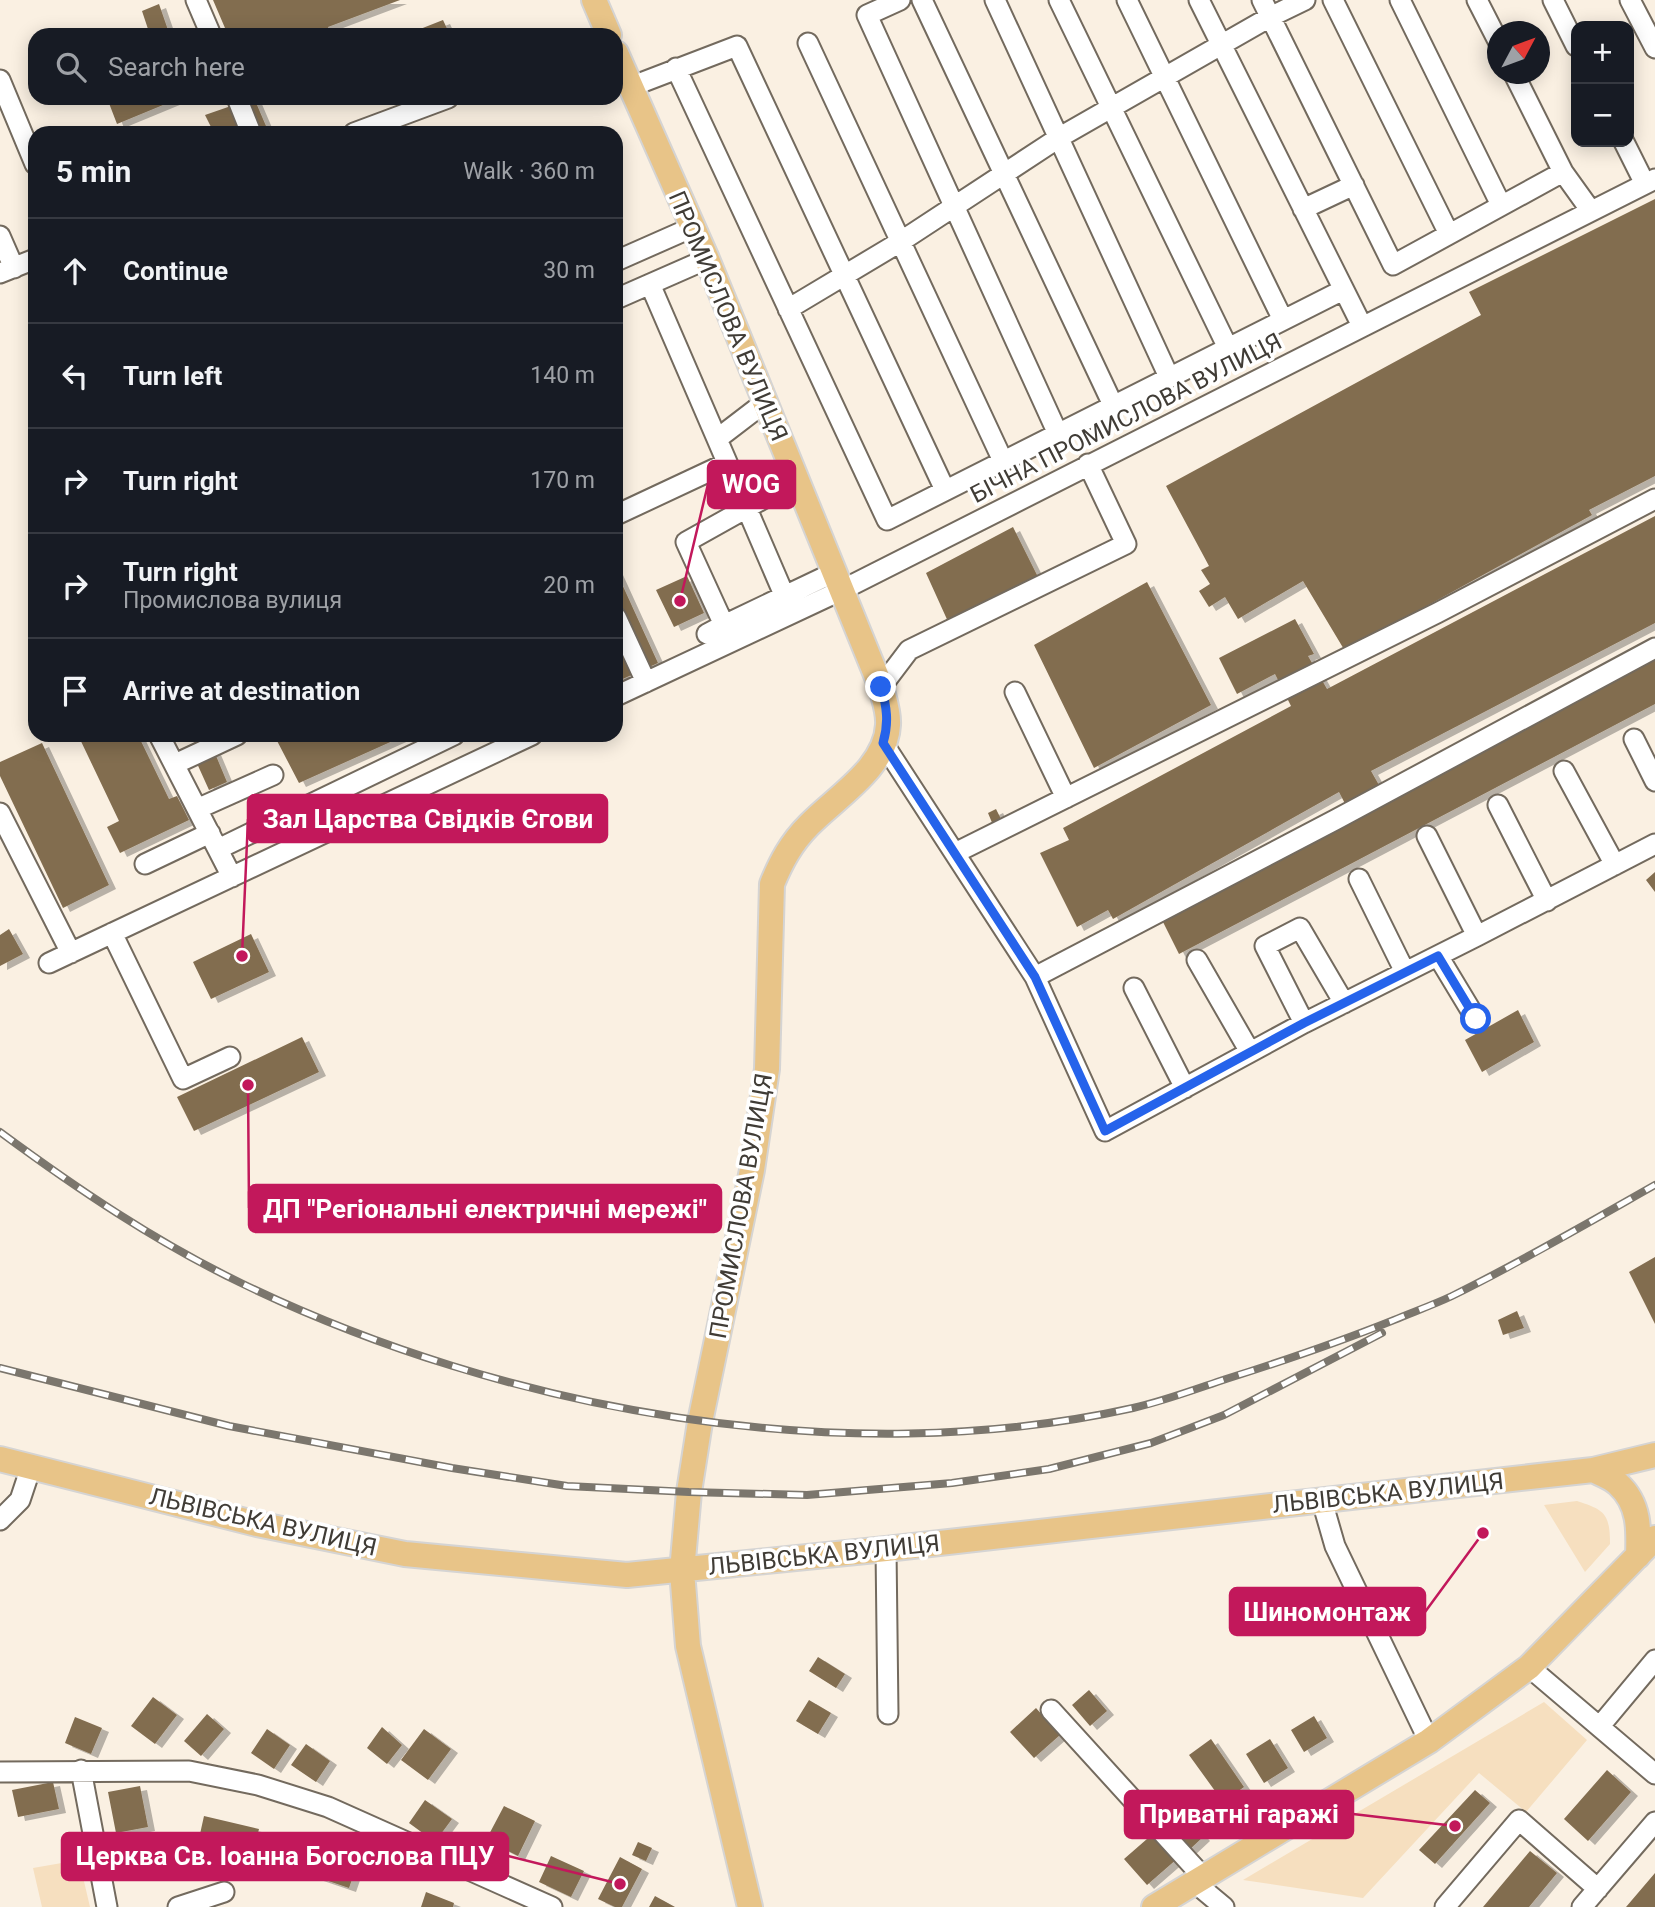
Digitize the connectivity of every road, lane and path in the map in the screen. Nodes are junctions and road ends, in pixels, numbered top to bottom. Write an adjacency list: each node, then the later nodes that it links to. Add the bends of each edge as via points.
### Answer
1 (196, 0): 17 (street)
2 (594, 0): 18 (main road)
3 (900, 0): 42 (street, via 867,15)
4 (922, 0): 38 (street)
5 (995, 0): 34 (street)
6 (1059, 0): 31 (street)
7 (1127, 0): 25 (street)
8 (1199, 0): 21 (street)
9 (1305, 0): 15 (street)
10 (1333, 0): 46 (street)
11 (1400, 0): 41 (street)
12 (1477, 0): 16 (street)
13 (1553, 0): 19 (street)
14 (1630, 0): 22 (street)
15 (1266, 8): 21 (street); 40 (street)
16 (1487, 21)
17 (208, 28)
18 (606, 28)
19 (1571, 36)
20 (808, 43): 48 (street)
21 (1221, 45): 25 (street); 43 (street)
22 (1655, 48)
23 (676, 68): 28 (street); 53 (street, via 737,46); 57 (street)
24 (623, 70): 28 (main road, ПРОМИСЛОВА ВУЛИЦЯ)
25 (1164, 77): 31 (street); 58 (street)
26 (0, 80): 35 (street)
27 (1519, 84): 37 (street)
28 (630, 86): 45 (main road, ПРОМИСЛОВА ВУЛИЦЯ)
29 (240, 105): 32 (street)
30 (429, 105): 33 (street)
31 (1110, 108): 34 (street); 60 (street)
32 (248, 126)
33 (373, 126)
34 (1060, 137): 38 (street); 61 (street)
35 (28, 147)
36 (1627, 147): 39 (street)
37 (1563, 172): 41 (street); 44 (street)
38 (1003, 174): 42 (street); 63 (street)
39 (1650, 181): 44 (street, БІЧНА ПРОМИСЛОВА ВУЛИЦЯ)
40 (1353, 185): 43 (street); 46 (street, via 1393,265)
41 (1501, 205): 46 (street)
42 (953, 206): 48 (street); 64 (street)
43 (1303, 209): 55 (street)
44 (1591, 211): 59 (street, БІЧНА ПРОМИСЛОВА ВУЛИЦЯ)
45 (693, 227): 49 (street); 50 (main road, ПРОМИСЛОВА ВУЛИЦЯ)
46 (1448, 234)
47 (0, 236): 52 (street)
48 (900, 242): 53 (street); 66 (street)
49 (623, 258)
50 (707, 259): 54 (street); 62 (main road, ПРОМИСЛОВА ВУЛИЦЯ)
51 (28, 262): 52 (street)
52 (7, 271)
53 (844, 275): 57 (street); 70 (street)
54 (650, 284): 56 (street); 65 (street)
55 (1343, 290): 58 (street); 59 (street)
56 (623, 296)
57 (788, 309): 70 (street, via 887,520)
58 (1283, 320): 60 (street)
59 (1362, 326): 68 (street, БІЧНА ПРОМИСЛОВА ВУЛИЦЯ)
60 (1227, 348): 61 (street)
61 (1170, 377): 63 (street)
62 (764, 403): 65 (street); 69 (main road, ПРОМИСЛОВА ВУЛИЦЯ)
63 (1113, 405): 64 (street)
64 (1058, 434): 66 (street)
65 (717, 439): 67 (street)
66 (1003, 461): 70 (street)
67 (727, 463): 72 (street); 73 (street)
68 (1088, 464): 74 (street, БІЧНА ПРОМИСЛОВА ВУЛИЦЯ); 79 (street, via 1126,544 909,650)
69 (797, 480): 72 (street); 74 (main road, ПРОМИСЛОВА ВУЛИЦЯ)
70 (945, 490)
71 (1655, 499): 92 (street)
72 (746, 508): 75 (street); 75 (street, via 686,542 715,629)
73 (623, 512)
74 (839, 581): 75 (street); 78 (street, БІЧНА ПРОМИСЛОВА ВУЛИЦЯ); 79 (main road, ПРОМИСЛОВА ВУЛИЦЯ)
75 (785, 597)
76 (623, 632): 78 (street)
77 (1655, 648): 112 (street)
78 (646, 682): 81 (street, БІЧНА ПРОМИСЛОВА ВУЛИЦЯ)
79 (881, 687): 87 (main road, ПРОМИСЛОВА ВУЛИЦЯ, via 888,725)
80 (1015, 692): 92 (street)
81 (623, 693)
82 (1634, 739): 91 (street)
83 (163, 742): 88 (street)
84 (222, 742): 88 (street)
85 (438, 742): 97 (street)
86 (514, 742): 102 (street)
87 (883, 743): 99 (street); 128 (main road, ПРОМИСЛОВА ВУЛИЦЯ, via 864,773 783,856 772,884 767,1069 752,1170 700,1422)
88 (175, 764): 94 (street)
89 (1564, 771): 101 (street)
90 (273, 775): 94 (street)
91 (1655, 781)
92 (1066, 798): 99 (street)
93 (1498, 805): 104 (street)
94 (197, 809): 97 (street)
95 (0, 813): 107 (street)
96 (1427, 836): 106 (street)
97 (214, 841): 100 (street); 102 (street)
98 (1655, 844): 101 (street)
99 (955, 853): 112 (street)
100 (145, 864)
101 (1615, 865): 104 (street)
102 (232, 877): 105 (street)
103 (1359, 879): 111 (street)
104 (1547, 901): 106 (street)
105 (113, 933): 107 (street); 118 (street, via 183,1079)
106 (1478, 936): 108 (street)
107 (71, 953): 110 (street)
108 (1438, 956): 111 (street); 115 (street)
109 (1197, 960): 117 (street)
110 (49, 963)
111 (1405, 972): 114 (street)
112 (1035, 977): 119 (street, via 1105,1131)
113 (1134, 988): 119 (street)
114 (1343, 1003): 116 (street); 116 (street, via 1300,928 1265,946)
115 (1476, 1019)
116 (1304, 1023): 117 (street)
117 (1250, 1052): 119 (street)
118 (230, 1057)
119 (1185, 1088)
120 (1655, 1455): 123 (main road, ЛЬВІВСЬКА ВУЛИЦЯ)
121 (0, 1458): 122 (main road, ЛЬВІВСЬКА ВУЛИЦЯ)
122 (31, 1467): 125 (street, via 20,1500); 128 (main road, ЛЬВІВСЬКА ВУЛИЦЯ, via 257,1524 405,1554 627,1575)
123 (1593, 1471): 124 (main road, ЛЬВІВСЬКА ВУЛИЦЯ); 126 (main road, via 1618,1483 1631,1503)
124 (1322, 1501): 127 (main road, ЛЬВІВСЬКА ВУЛИЦЯ); 134 (street, via 1335,1546)
125 (0, 1520)
126 (1647, 1547): 130 (main road)
127 (886, 1549): 128 (main road, ЛЬВІВСЬКА ВУЛИЦЯ); 132 (street)
128 (682, 1571): 145 (main road, ПРОМИСЛОВА ВУЛИЦЯ, via 688,1646)
129 (1655, 1660): 133 (street)
130 (1529, 1667): 133 (street); 134 (main road)
131 (1051, 1710): 139 (street)
132 (888, 1714)
133 (1600, 1726): 137 (street)
134 (1429, 1741): 139 (main road)
135 (80, 1770): 136 (street); 142 (street); 144 (street, via 189,1771 258,1785 328,1807)
136 (0, 1772)
137 (1655, 1774)
138 (1655, 1822): 140 (street)
139 (1199, 1879): 146 (main road); 147 (street)
140 (1598, 1889): 148 (street, via 1519,1820); 149 (street)
141 (224, 1892): 143 (street)
142 (107, 1907)
143 (177, 1907)
144 (552, 1907)
145 (750, 1907)
146 (1154, 1907)
147 (1224, 1907)
148 (1446, 1907)
149 (1582, 1907)

